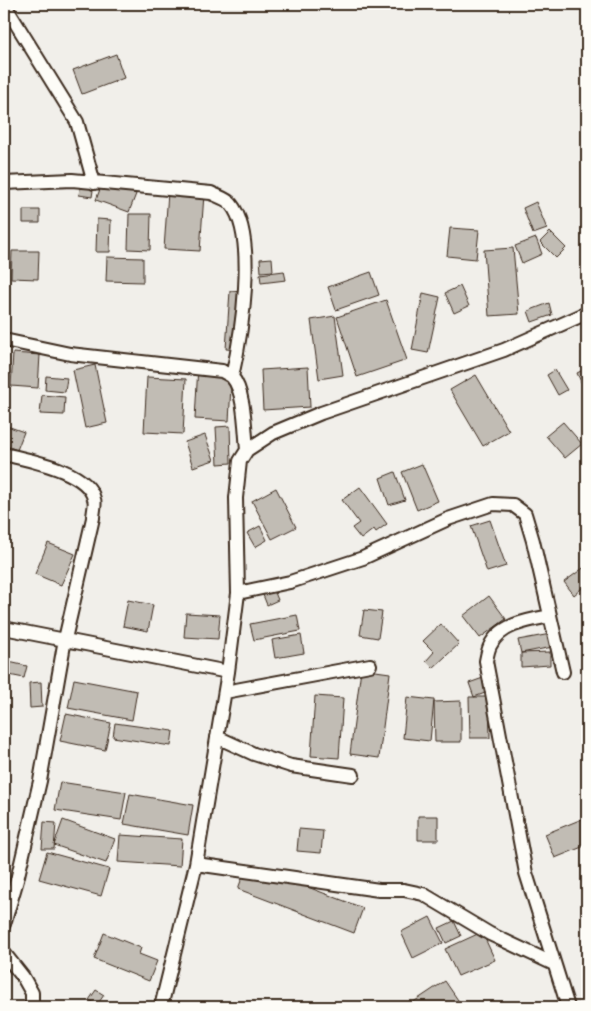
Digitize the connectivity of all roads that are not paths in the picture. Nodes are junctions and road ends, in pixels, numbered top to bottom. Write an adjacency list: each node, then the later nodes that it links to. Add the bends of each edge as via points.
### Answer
1 (4, 4): 3 (street, via 77,122)
2 (4, 183): 3 (street, via 72,180)
3 (94, 183): 6 (street, via 211,193 230,202 239,216 245,246 240,343)
4 (585, 318): 7 (street, via 281,429)
5 (4, 340): 6 (street, via 70,354 222,371)
6 (232, 377): 7 (street, via 238,386)
7 (247, 450): 9 (street, via 240,462 236,490)
8 (4, 454): 12 (street, via 61,469 82,481 94,499 93,518)
9 (238, 593): 10 (street, via 290,582 362,558 448,519 493,504 512,505 525,514); 14 (street)
10 (550, 616): 15 (street); 22 (street, via 517,623 501,632 490,645 486,661 526,873)
11 (4, 628): 12 (street)
12 (65, 639): 14 (street); 20 (street, via 40,781)
13 (370, 665): 16 (street)
14 (228, 672): 16 (street)
15 (562, 672)
16 (225, 692): 17 (street)
17 (218, 737): 18 (street, via 254,754 291,766); 19 (street)
18 (353, 775)
19 (196, 864): 22 (street, via 423,894 490,934); 24 (street)
20 (4, 924)
21 (4, 953): 23 (street, via 32,993)
22 (554, 964): 25 (street)
23 (32, 1007)
24 (161, 1007)
25 (568, 1007)

